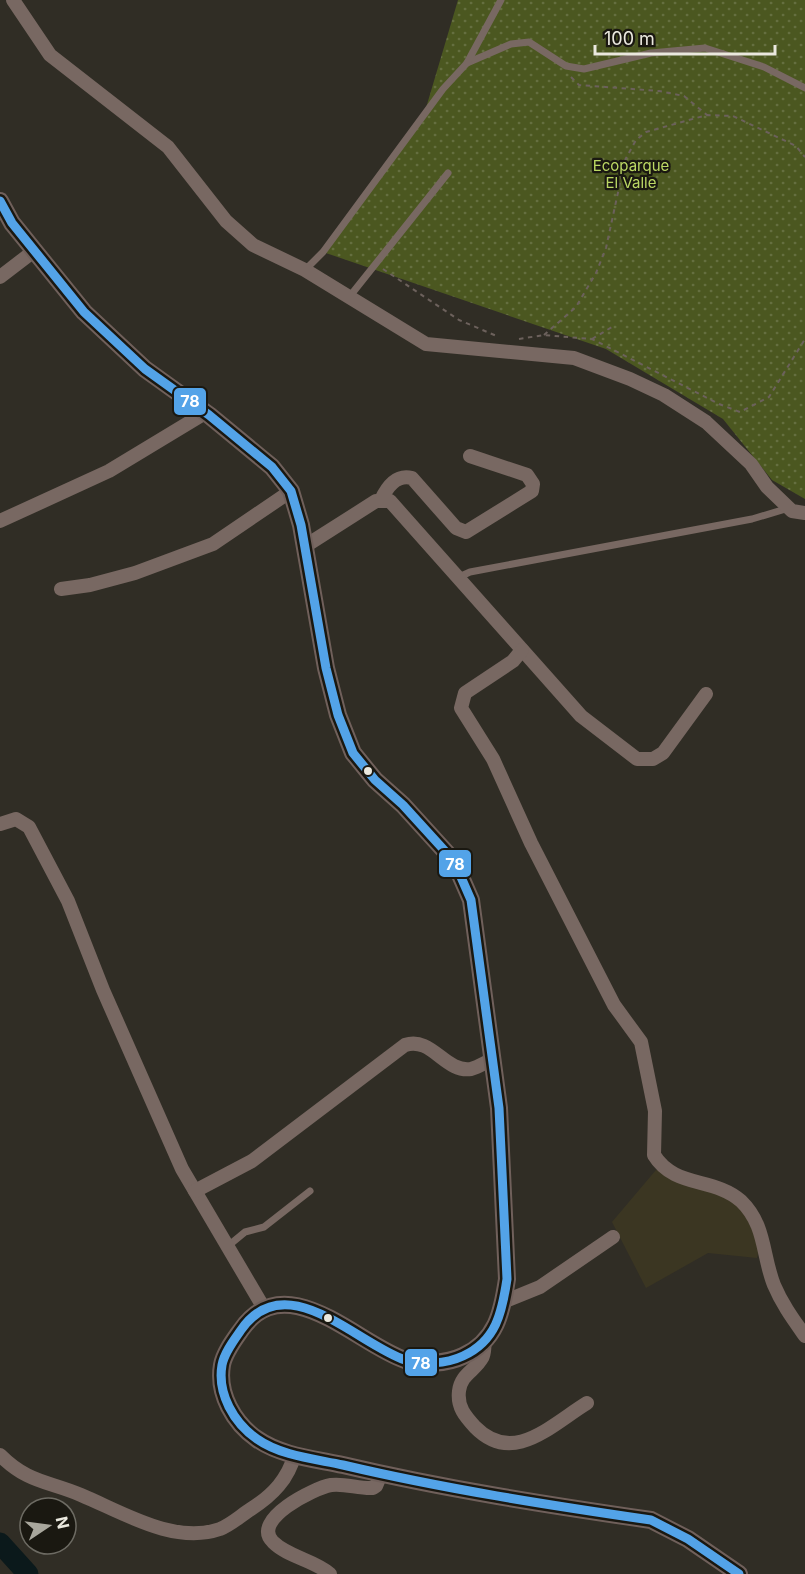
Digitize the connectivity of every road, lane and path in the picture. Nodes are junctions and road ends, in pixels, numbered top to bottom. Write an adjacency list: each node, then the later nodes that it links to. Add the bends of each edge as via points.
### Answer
1 (14, 0): 12 (street, via 50,55 168,147 226,221 253,245)
2 (501, 0): 3 (lane)
3 (467, 63): 4 (lane, via 511,44 529,42); 12 (lane)
4 (566, 66): 5 (lane, via 584,69 651,54 705,48 764,67); 6 (path, via 566,73 579,85 684,96)
5 (805, 88)
6 (707, 115): 7 (path, via 733,116 796,146); 16 (path, via 646,132 636,140 625,160 606,248 596,273 576,307)
7 (805, 157)
8 (448, 173): 11 (lane)
9 (0, 201): 10 (main road)
10 (34, 251): 13 (street); 21 (main road, via 84,312 145,369)
11 (375, 264): 14 (lane); 20 (path, via 459,320)
12 (305, 270): 14 (street)
13 (0, 277)
14 (350, 296): 25 (street, via 426,344 574,358 664,395 706,422 751,464 766,487)
15 (612, 327): 18 (path)
16 (544, 335): 17 (path); 18 (path)
17 (517, 339)
18 (592, 339): 19 (path, via 740,411 769,397)
19 (805, 339)
20 (508, 340)
21 (205, 413): 23 (main road, via 272,467); 27 (street, via 109,471)
22 (470, 456): 24 (street, via 527,476 532,481 532,491 466,532 456,528 409,477 399,478 386,488)
23 (291, 491): 28 (main road); 30 (street, via 213,544 135,573)
24 (381, 500): 28 (street); 29 (street, via 393,503)
25 (789, 508): 26 (street); 29 (lane, via 752,519)
26 (805, 513)
27 (0, 521)
28 (304, 543): 34 (main road, via 326,668 353,753 454,861 471,900)
29 (459, 577): 31 (street)
30 (62, 589)
31 (522, 650): 32 (street, via 581,716 638,759 653,759 663,753); 41 (street, via 513,661 465,693 462,713 493,759 614,1005 641,1042 655,1111 654,1155 676,1176 723,1189 746,1206 762,1235 774,1284)
32 (706, 694)
33 (0, 824): 35 (street, via 16,819 29,827 68,902 107,1000)
34 (493, 1059): 35 (street, via 470,1069 457,1066 425,1045 405,1045 252,1161); 39 (main road, via 503,1182 507,1279)
35 (195, 1191): 38 (street)
36 (310, 1191): 38 (lane, via 264,1227 245,1232)
37 (613, 1238): 39 (street, via 540,1287)
38 (228, 1246): 40 (street)
39 (504, 1302): 42 (main road, via 495,1327)
40 (265, 1310): 42 (main road, via 300,1305 319,1311 380,1349 406,1360 432,1364 479,1349); 44 (main road, via 247,1321 227,1352 222,1365 223,1394 236,1420 258,1440)
41 (805, 1336)
42 (485, 1340): 43 (street, via 483,1357 464,1376 459,1394 464,1414 490,1440 508,1445 521,1443)
43 (587, 1403)
44 (295, 1454): 45 (street, via 290,1473 259,1504 232,1524 204,1533 173,1530 118,1514 81,1495 29,1478); 46 (main road)
45 (0, 1455)
46 (381, 1474): 47 (street, via 373,1488 335,1485 313,1490 269,1524 273,1542); 48 (main road, via 651,1520 688,1539)
47 (330, 1574)
48 (739, 1574)

